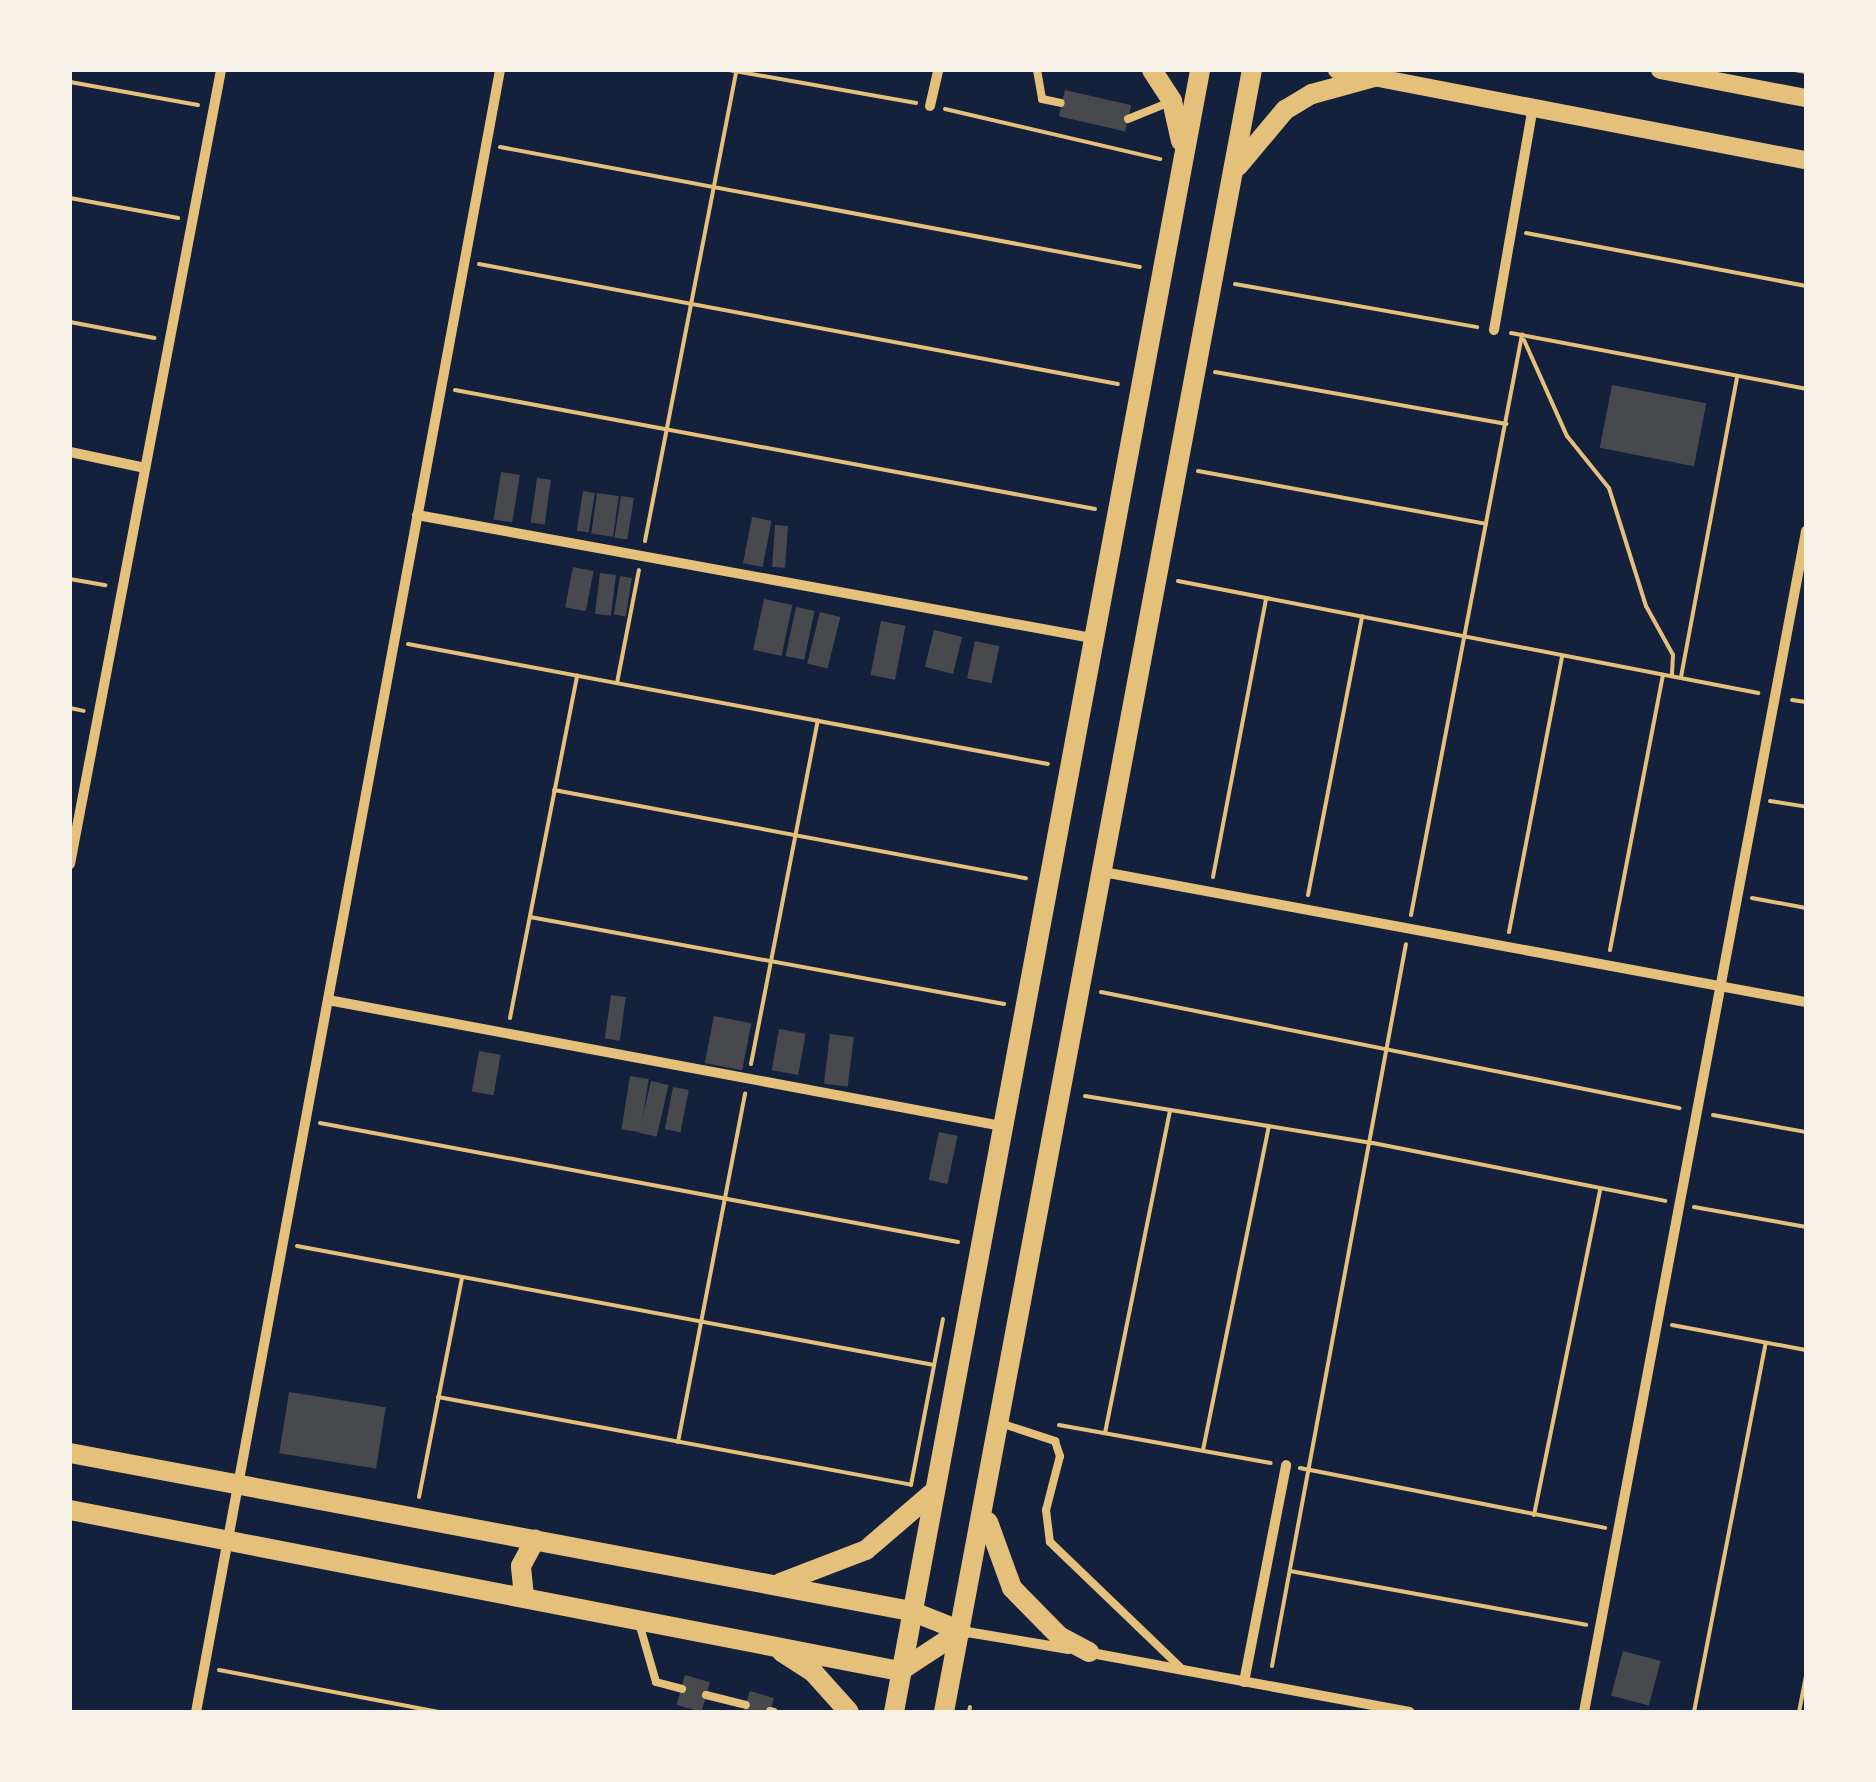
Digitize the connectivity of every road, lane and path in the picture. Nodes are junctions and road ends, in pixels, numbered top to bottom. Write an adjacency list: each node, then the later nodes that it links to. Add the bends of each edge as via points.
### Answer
1 (221, 70): 21 (street)
2 (500, 70): 23 (street)
3 (728, 70): 12 (path)
4 (938, 70): 19 (street)
5 (1037, 70): 18 (lane, via 1042,99)
6 (1152, 70): 17 (main road)
7 (1200, 70): 25 (main road)
8 (1252, 70): 28 (main road)
9 (1337, 70): 14 (street)
10 (1660, 70): 16 (street)
11 (1795, 70): 13 (path)
12 (736, 71): 19 (path); 26 (path)
13 (1806, 72)
14 (1374, 77): 20 (street); 28 (main road, via 1312,94 1284,110 1243,156)
15 (70, 82): 21 (path)
16 (1806, 98)
17 (1172, 101): 22 (lane); 25 (main road)
18 (1062, 102)
19 (930, 106): 25 (path)
20 (1533, 107): 24 (street); 30 (street)
21 (214, 108): 29 (street)
22 (1128, 119)
23 (486, 144): 26 (path); 31 (street)
24 (1806, 160)
25 (1174, 162): 61 (main road)
26 (714, 187): 32 (path); 35 (path)
27 (70, 198): 29 (path)
28 (1222, 216): 76 (main road)
29 (192, 220): 39 (street)
30 (1512, 230): 34 (path); 37 (street)
31 (464, 262): 35 (path); 43 (street)
32 (1146, 268)
33 (1235, 284): 37 (path)
34 (1806, 286)
35 (691, 304): 42 (path); 46 (path)
36 (70, 322): 39 (path)
37 (1494, 330): 38 (path)
38 (1522, 335): 41 (path); 45 (path); 66 (path, via 1567,436 1609,488 1646,606 1673,655)
39 (170, 340): 48 (street)
40 (1214, 372): 45 (path)
41 (1738, 375): 44 (path); 67 (path)
42 (1124, 385)
43 (441, 387): 46 (path); 51 (street)
44 (1806, 389)
45 (1506, 424): 52 (path)
46 (667, 429): 50 (path); 54 (path)
47 (70, 452): 48 (street)
48 (145, 468): 57 (street)
49 (1198, 471): 52 (path)
50 (1100, 510)
51 (417, 515): 54 (street); 62 (street)
52 (1486, 524): 60 (path)
53 (1806, 531): 69 (street)
54 (642, 555): 61 (street); 68 (path)
55 (70, 578): 57 (path)
56 (1178, 581): 58 (path)
57 (122, 588): 74 (street)
58 (1266, 598): 59 (path); 78 (path)
59 (1362, 616): 60 (path); 81 (path)
60 (1465, 636): 63 (path); 83 (path)
61 (1092, 638): 97 (main road)
62 (394, 642): 65 (path); 88 (street)
63 (1562, 654): 64 (path); 84 (path)
64 (1663, 674): 66 (path); 85 (path)
65 (576, 675): 68 (path); 71 (path)
66 (1672, 675): 67 (path)
67 (1682, 677): 69 (path)
68 (617, 683): 70 (path)
69 (1775, 697): 72 (street)
70 (1051, 764)
71 (554, 790): 77 (path); 82 (path)
72 (1756, 798): 73 (path); 79 (street)
73 (1806, 807)
74 (73, 829): 75 (street)
75 (70, 864)
76 (1103, 872): 78 (street); 112 (main road)
77 (1029, 879)
78 (1210, 891): 81 (street)
79 (1737, 896): 80 (path); 86 (street)
80 (1806, 908)
81 (1306, 909): 83 (street)
82 (530, 917): 90 (path); 91 (path)
83 (1408, 928): 84 (street); 92 (path)
84 (1506, 946): 85 (street)
85 (1608, 965): 86 (street)
86 (1720, 988): 89 (street); 95 (street)
87 (1101, 992): 92 (path)
88 (328, 1000): 91 (street); 96 (street)
89 (1806, 1002)
90 (1004, 1004)
91 (507, 1032): 97 (street)
92 (1386, 1054): 95 (path); 100 (path)
93 (1085, 1096): 94 (path)
94 (1170, 1110): 98 (path); 114 (path)
95 (1697, 1112): 99 (path); 102 (street)
96 (305, 1121): 104 (path); 105 (street)
97 (1002, 1126): 120 (main road)
98 (1269, 1126): 100 (path); 115 (path)
99 (1806, 1132)
100 (1373, 1143): 101 (path); 118 (path)
101 (1600, 1190): 102 (path); 124 (path)
102 (1680, 1204): 103 (path); 107 (street)
103 (1806, 1228)
104 (958, 1242)
105 (283, 1243): 106 (path); 119 (street)
106 (462, 1277): 110 (path); 111 (path)
107 (1657, 1323): 108 (path); 125 (street)
108 (1766, 1343): 109 (path); 153 (path)
109 (1806, 1350)
110 (934, 1365)
111 (438, 1397): 120 (path); 121 (path)
112 (1003, 1424): 123 (main road); 140 (lane, via 1055,1442 1060,1456 1046,1510 1050,1542 1113,1596)
113 (1056, 1424): 114 (path)
114 (1104, 1433): 115 (path)
115 (1203, 1450): 117 (path)
116 (70, 1453): 119 (main road)
117 (1286, 1466): 118 (path); 142 (street)
118 (1309, 1470): 124 (path); 128 (path)
119 (238, 1484): 126 (street); 127 (main road)
120 (921, 1490): 129 (main road, via 866,1550 822,1572); 131 (main road)
121 (419, 1497)
122 (70, 1510): 126 (main road)
123 (986, 1514): 134 (main road); 136 (main road, via 1012,1588 1046,1625)
124 (1534, 1515): 125 (path)
125 (1618, 1530): 133 (street)
126 (228, 1536): 130 (main road); 138 (street)
127 (535, 1540): 129 (main road); 130 (main road, via 521,1566)
128 (1290, 1571): 133 (path); 137 (path)
129 (772, 1585): 131 (main road)
130 (524, 1596): 132 (main road)
131 (911, 1611): 134 (main road); 139 (main road)
132 (637, 1618): 135 (main road); 143 (lane, via 656,1682)
133 (1600, 1628): 152 (street)
134 (961, 1631): 136 (street); 139 (main road); 150 (main road)
135 (757, 1642): 139 (main road); 148 (main road, via 814,1674)
136 (1090, 1652): 140 (street)
137 (1272, 1666)
138 (204, 1667): 146 (street); 147 (path)
139 (900, 1672): 149 (main road)
140 (1184, 1672): 142 (street)
141 (1806, 1675): 154 (path)
142 (1244, 1682): 151 (street)
143 (682, 1689)
144 (706, 1695): 145 (lane)
145 (746, 1705)
146 (196, 1712)
147 (440, 1712)
148 (849, 1712)
149 (894, 1712)
150 (944, 1712)
151 (1409, 1712)
152 (1584, 1712)
153 (1694, 1712)
154 (1799, 1712)

